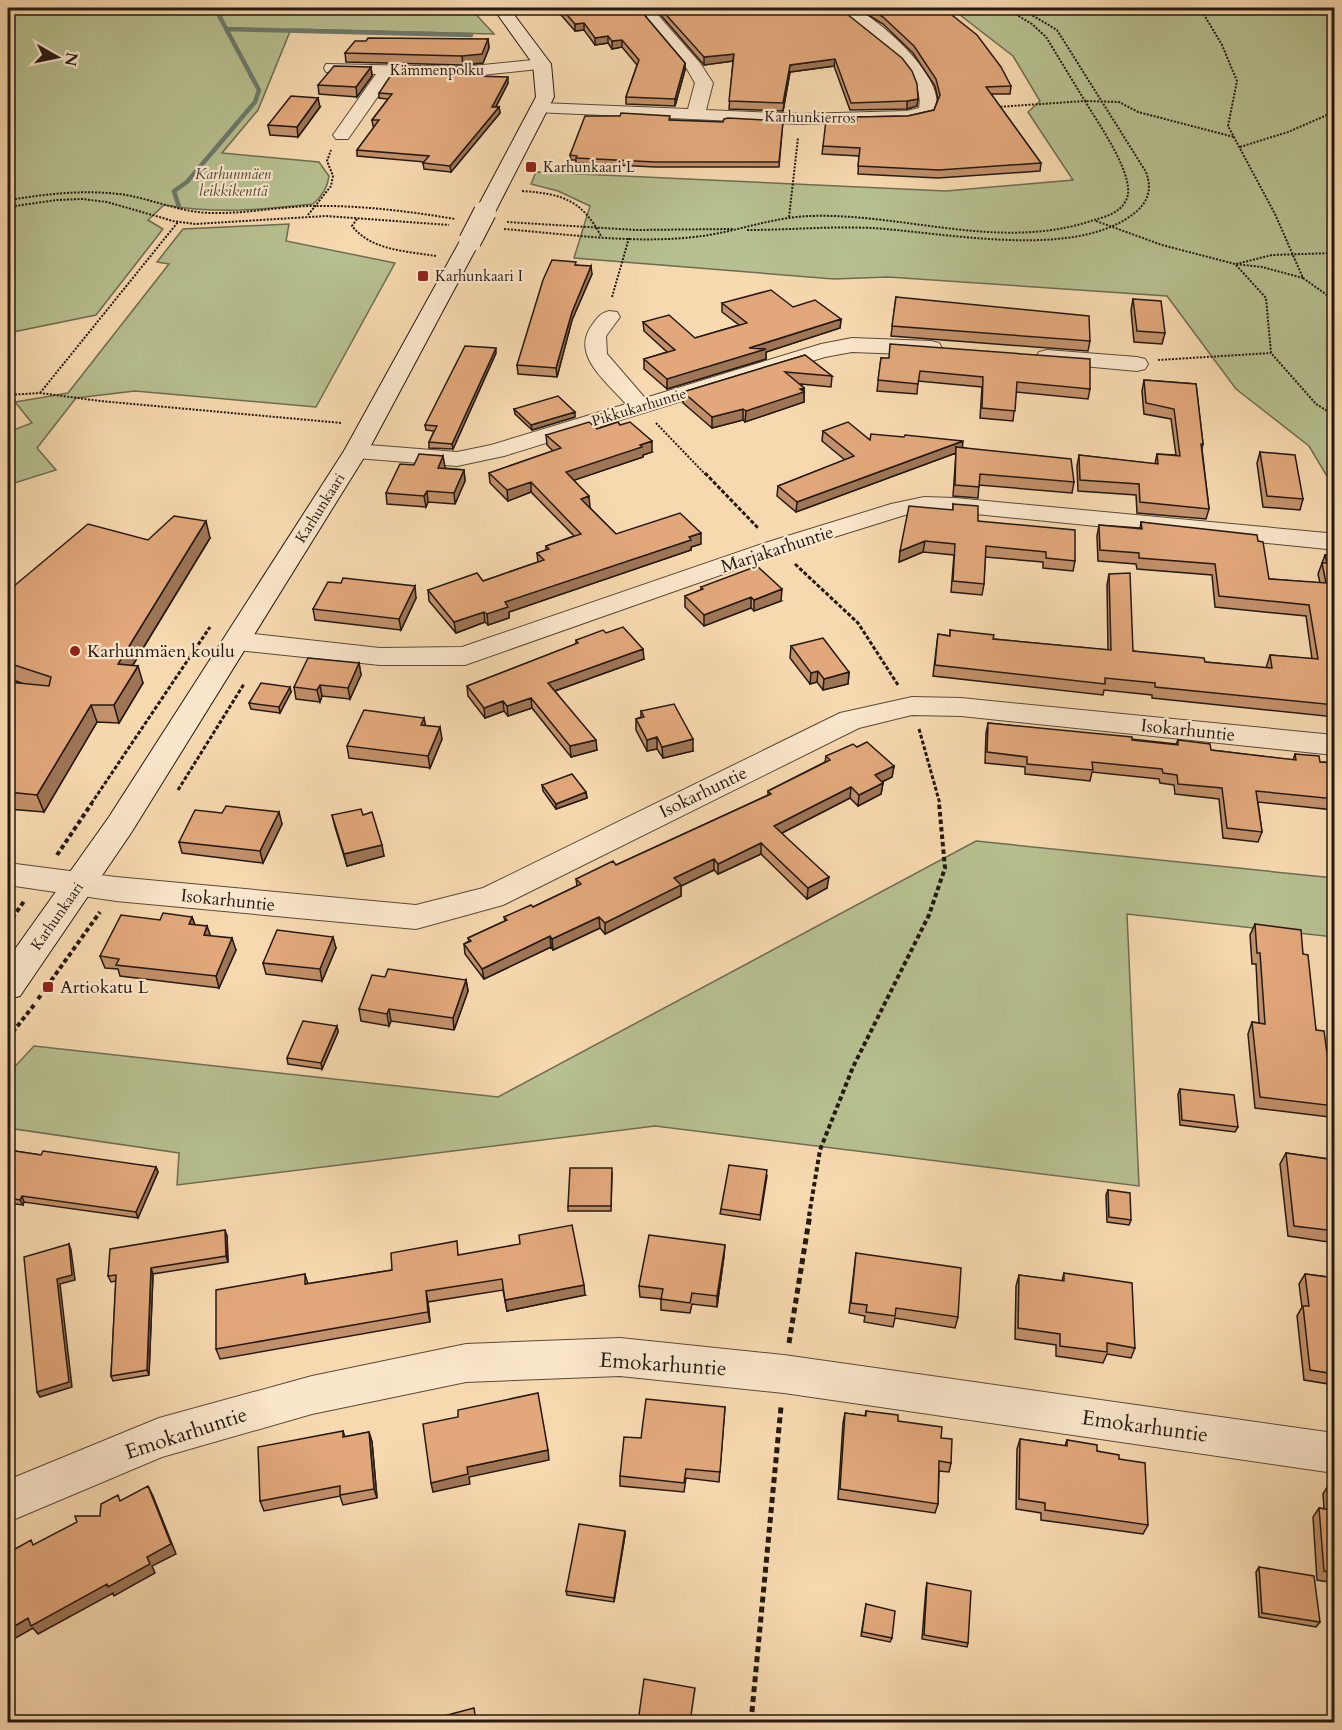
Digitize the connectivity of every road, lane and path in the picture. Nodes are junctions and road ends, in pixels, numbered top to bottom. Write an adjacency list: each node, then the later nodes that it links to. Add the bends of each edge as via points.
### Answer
1 (501, 8): 9 (street)
2 (649, 8): 17 (street, via 649,15 704,82)
3 (845, 8): 18 (street, Karhunkierros, via 904,57 920,76 929,95 927,111 907,116)
4 (1005, 8): 12 (path, via 1046,37)
5 (1020, 8): 13 (path, via 1057,30)
6 (1202, 8): 20 (path, via 1237,81 1228,126)
7 (1323, 8): 8 (path)
8 (1335, 12)
9 (542, 64): 11 (street, Kämmenpolku, via 484,71); 15 (street, Karhunkaari, via 546,86)
10 (332, 68): 11 (street, Kämmenpolku)
11 (388, 70): 19 (street)
12 (1085, 101): 13 (path); 14 (path); 31 (path, via 1131,189 1127,202 1115,213)
13 (1101, 101): 20 (path, via 1119,102 1138,112); 36 (path, via 1123,131 1151,184 1148,200 1127,222)
14 (995, 107)
15 (541, 108): 17 (street, Karhunkierros); 27 (street, Karhunkaari)
16 (1335, 112): 21 (path, via 1271,140)
17 (696, 113): 18 (street, Karhunkierros)
18 (801, 119): 28 (path)
19 (342, 135): 24 (path, via 327,159 332,183)
20 (1234, 137): 21 (path)
21 (1240, 147): 40 (path)
22 (518, 191): 34 (path, via 553,193 574,201)
23 (8, 200): 24 (path, via 97,192 209,213)
24 (316, 206): 26 (path); 30 (path)
25 (8, 207): 32 (path, via 83,198)
26 (307, 216): 29 (path); 32 (path, via 214,224)
27 (494, 217): 34 (path); 55 (street, Karhunkaari, bridge, via 470,241)
28 (789, 218): 31 (path, via 841,216 1011,232 1048,232); 37 (path)
29 (357, 219): 33 (path); 42 (path, via 352,226 358,236 440,256)
30 (457, 219)
31 (1095, 221): 36 (path)
32 (178, 222): 51 (path)
33 (451, 225)
34 (597, 227): 37 (path); 38 (path)
35 (498, 228): 38 (path)
36 (1115, 228): 37 (path, via 1049,239 1012,240 832,226); 43 (path)
37 (741, 230): 39 (path, via 680,238)
38 (602, 236): 39 (path)
39 (629, 238): 46 (path)
40 (1291, 253): 41 (path); 43 (path, via 1252,257); 44 (path)
41 (1335, 253)
42 (434, 262)
43 (1235, 264): 44 (path); 48 (path, via 1266,298)
44 (1303, 278): 45 (path)
45 (1335, 300)
46 (609, 317): 53 (street, via 595,336 596,355)
47 (953, 350): 53 (street, Pikkukarhuntie, via 852,345)
48 (1271, 353): 50 (path, via 1173,358); 54 (path, via 1316,404)
49 (1022, 355): 50 (street)
50 (1137, 364)
51 (40, 393): 52 (path); 55 (path, via 344,423)
52 (8, 395)
53 (641, 407): 55 (street, Pikkukarhuntie, via 457,459 422,458); 57 (path)
54 (1335, 415)
55 (347, 441): 59 (street, Karhunkaari)
56 (1327, 541): 57 (street, Marjakarhuntie, via 924,504)
57 (777, 548): 59 (street, Marjakarhuntie, via 465,656 392,658); 60 (path, via 858,623)
58 (214, 621): 63 (path)
59 (237, 640): 64 (street, Karhunkaari)
60 (912, 706): 61 (street, Isokarhuntie, via 961,706); 64 (street, Isokarhuntie, via 850,720 492,897 416,917); 67 (path, via 941,809 945,868 929,915 853,1067 820,1150)
61 (1335, 745)
62 (8, 874): 63 (street, Isokarhuntie)
63 (42, 878): 64 (street, Isokarhuntie); 65 (path)
64 (81, 883): 66 (street, Karhunkaari)
65 (8, 924)
66 (8, 986)
67 (784, 1374): 68 (street, Emokarhuntie); 69 (street, Emokarhuntie, via 620,1357 466,1363 312,1395 159,1438); 70 (path)
68 (1335, 1454)
69 (8, 1501)
70 (751, 1722)

